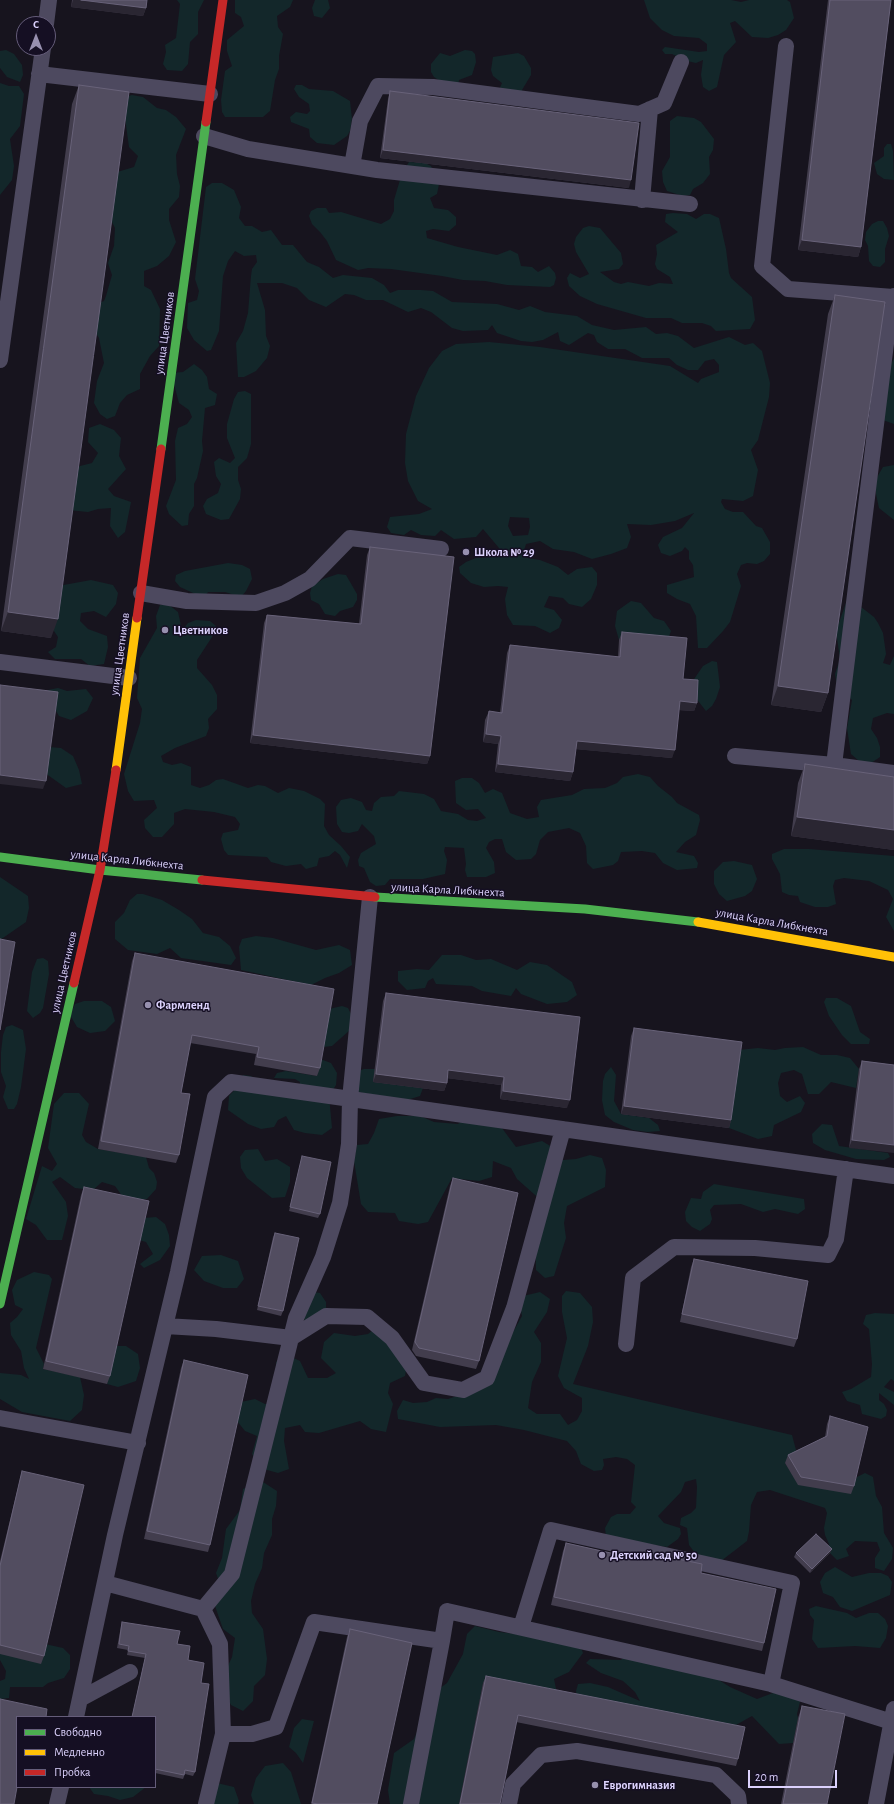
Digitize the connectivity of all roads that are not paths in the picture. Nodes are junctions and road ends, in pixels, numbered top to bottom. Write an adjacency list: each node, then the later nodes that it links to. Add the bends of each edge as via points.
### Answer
1 (50, 0): 3 (lane)
2 (223, 0): 8 (street, улица Цветников)
3 (47, 16)
4 (786, 46): 14 (lane, via 762,266 788,289)
5 (42, 56): 7 (lane)
6 (681, 62): 9 (lane, via 664,103)
7 (39, 74): 8 (lane); 15 (lane)
8 (210, 94): 10 (street, улица Цветников)
9 (650, 109): 11 (lane, via 640,114 439,88 378,86 360,120); 12 (lane)
10 (204, 136): 11 (lane, via 248,149); 17 (street, улица Цветников)
11 (352, 166): 12 (lane)
12 (642, 200): 13 (lane)
13 (690, 204)
14 (894, 297): 21 (lane, via 890,311)
15 (0, 360)
16 (441, 549): 17 (lane, via 350,538 310,579 285,593 256,603 198,602)
17 (141, 593): 19 (street, улица Цветников)
18 (0, 662): 19 (lane)
19 (129, 678): 24 (street, улица Цветников)
20 (735, 756): 21 (lane)
21 (834, 765): 22 (lane)
22 (894, 773)
23 (0, 857): 24 (street, улица Карла Либкнехта)
24 (100, 870): 25 (street, улица Карла Либкнехта); 31 (street, улица Цветников)
25 (370, 897): 26 (street, улица Карла Либкнехта, via 585,909 715,924); 27 (lane)
26 (894, 957)
27 (350, 1099): 28 (lane); 32 (lane, via 231,1082 215,1097); 33 (lane, via 349,1144 340,1203 323,1257 296,1318)
28 (563, 1129): 29 (lane); 33 (lane, via 514,1308 487,1378 463,1390 424,1383 392,1338 367,1317 326,1316)
29 (846, 1169): 30 (lane); 34 (lane, via 836,1239 828,1255 755,1248 674,1247 633,1278)
30 (894, 1176)
31 (0, 1304)
32 (165, 1326): 33 (lane); 36 (lane)
33 (291, 1338): 38 (lane, via 232,1574)
34 (626, 1344)
35 (0, 1418): 36 (lane)
36 (138, 1443): 37 (lane)
37 (105, 1583): 38 (lane); 43 (lane)
38 (203, 1609): 46 (lane, via 220,1644)
39 (521, 1628): 40 (lane, via 447,1611); 42 (lane); 42 (lane, via 551,1530 792,1583)
40 (442, 1641): 46 (lane, via 314,1622 276,1727 252,1734); 50 (lane)
41 (130, 1672): 43 (lane)
42 (770, 1684): 44 (lane)
43 (80, 1698): 45 (lane)
44 (893, 1715): 53 (lane)
45 (76, 1716)
46 (223, 1734): 49 (lane)
47 (61, 1788): 48 (lane)
48 (57, 1804)
49 (206, 1804)
50 (411, 1804)
51 (509, 1804): 52 (lane, via 513,1784 541,1755 577,1751 716,1775 738,1796)
52 (739, 1804)
53 (876, 1804)

